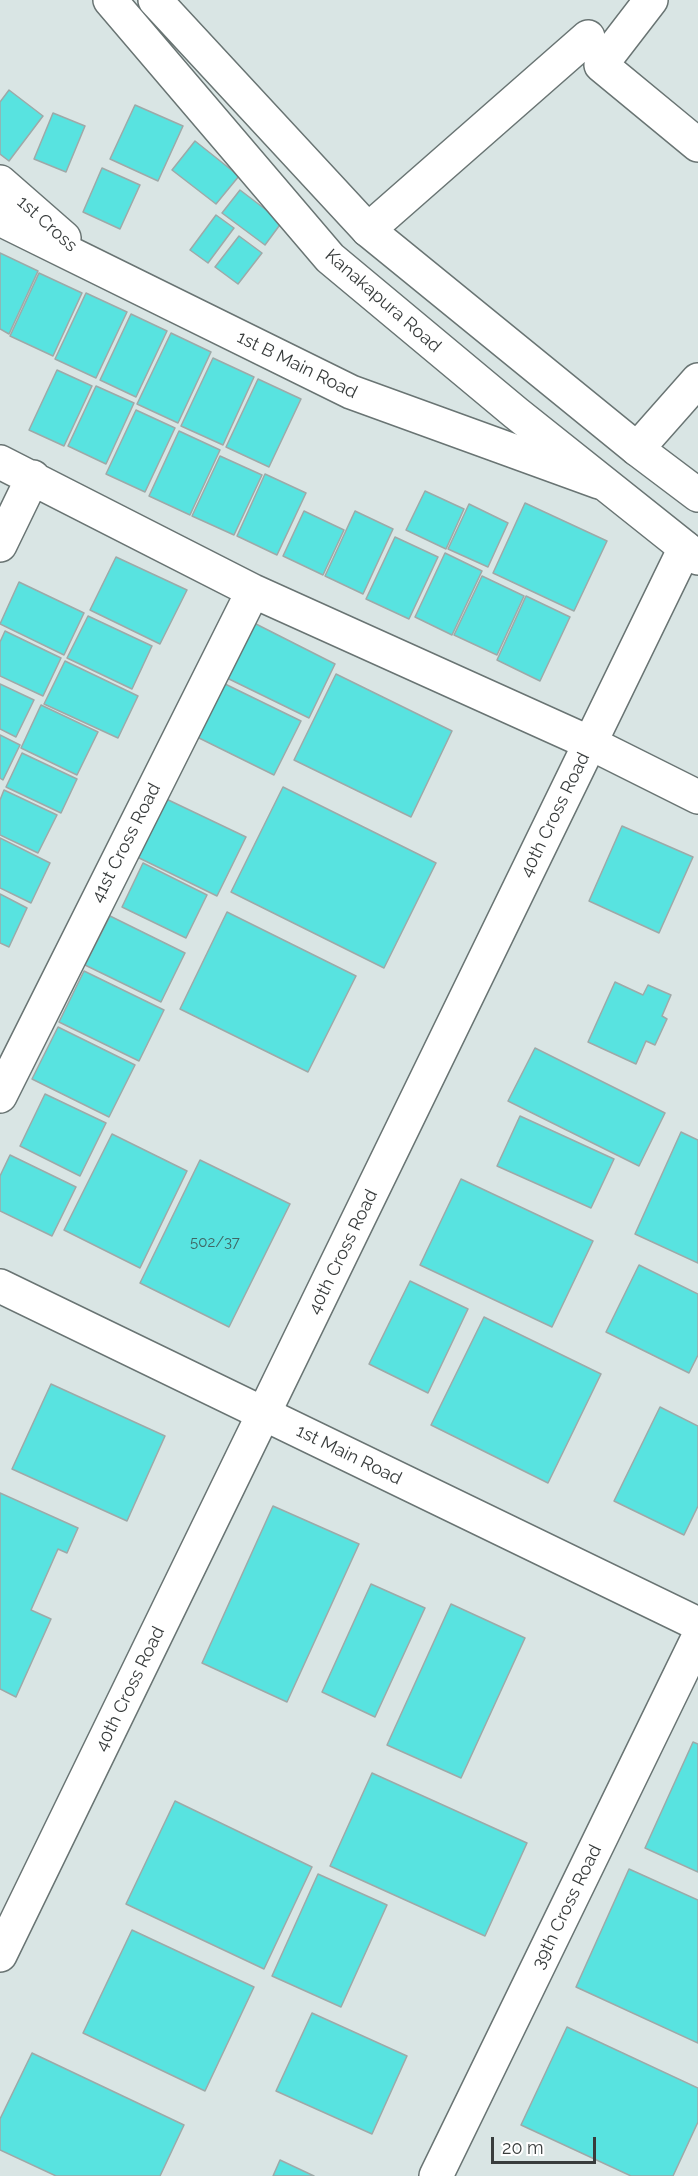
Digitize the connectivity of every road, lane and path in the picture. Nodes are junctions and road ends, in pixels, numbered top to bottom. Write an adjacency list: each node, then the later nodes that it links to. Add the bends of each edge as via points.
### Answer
1 (110, 0): 14 (street, Kanakapura Road, via 330,258)
2 (155, 0): 8 (street)
3 (651, 0): 5 (street, via 601,65)
4 (588, 37): 8 (street)
5 (698, 145)
6 (0, 182): 9 (street, 1st Cross)
7 (0, 219): 9 (street, 1st B Main Road)
8 (368, 230): 11 (street)
9 (95, 266): 14 (street, 1st B Main Road, via 351,392)
10 (698, 380): 11 (street)
11 (637, 449): 15 (street)
12 (0, 462): 13 (street)
13 (33, 477): 16 (street); 18 (street)
14 (606, 484): 17 (street, Kanakapura Road)
15 (698, 495)
16 (0, 545)
17 (691, 553): 19 (street, 40th Cross Road)
18 (253, 591): 19 (street); 21 (street, 41st Cross Road)
19 (590, 743): 20 (street); 23 (street, 40th Cross Road)
20 (698, 797)
21 (0, 1096)
22 (0, 1286): 23 (street, 1st Main Road)
23 (264, 1414): 24 (street, 1st Main Road); 26 (street, 40th Cross Road)
24 (698, 1624)
25 (698, 1638): 27 (street, 39th Cross Road)
26 (0, 1955)
27 (436, 2176)

